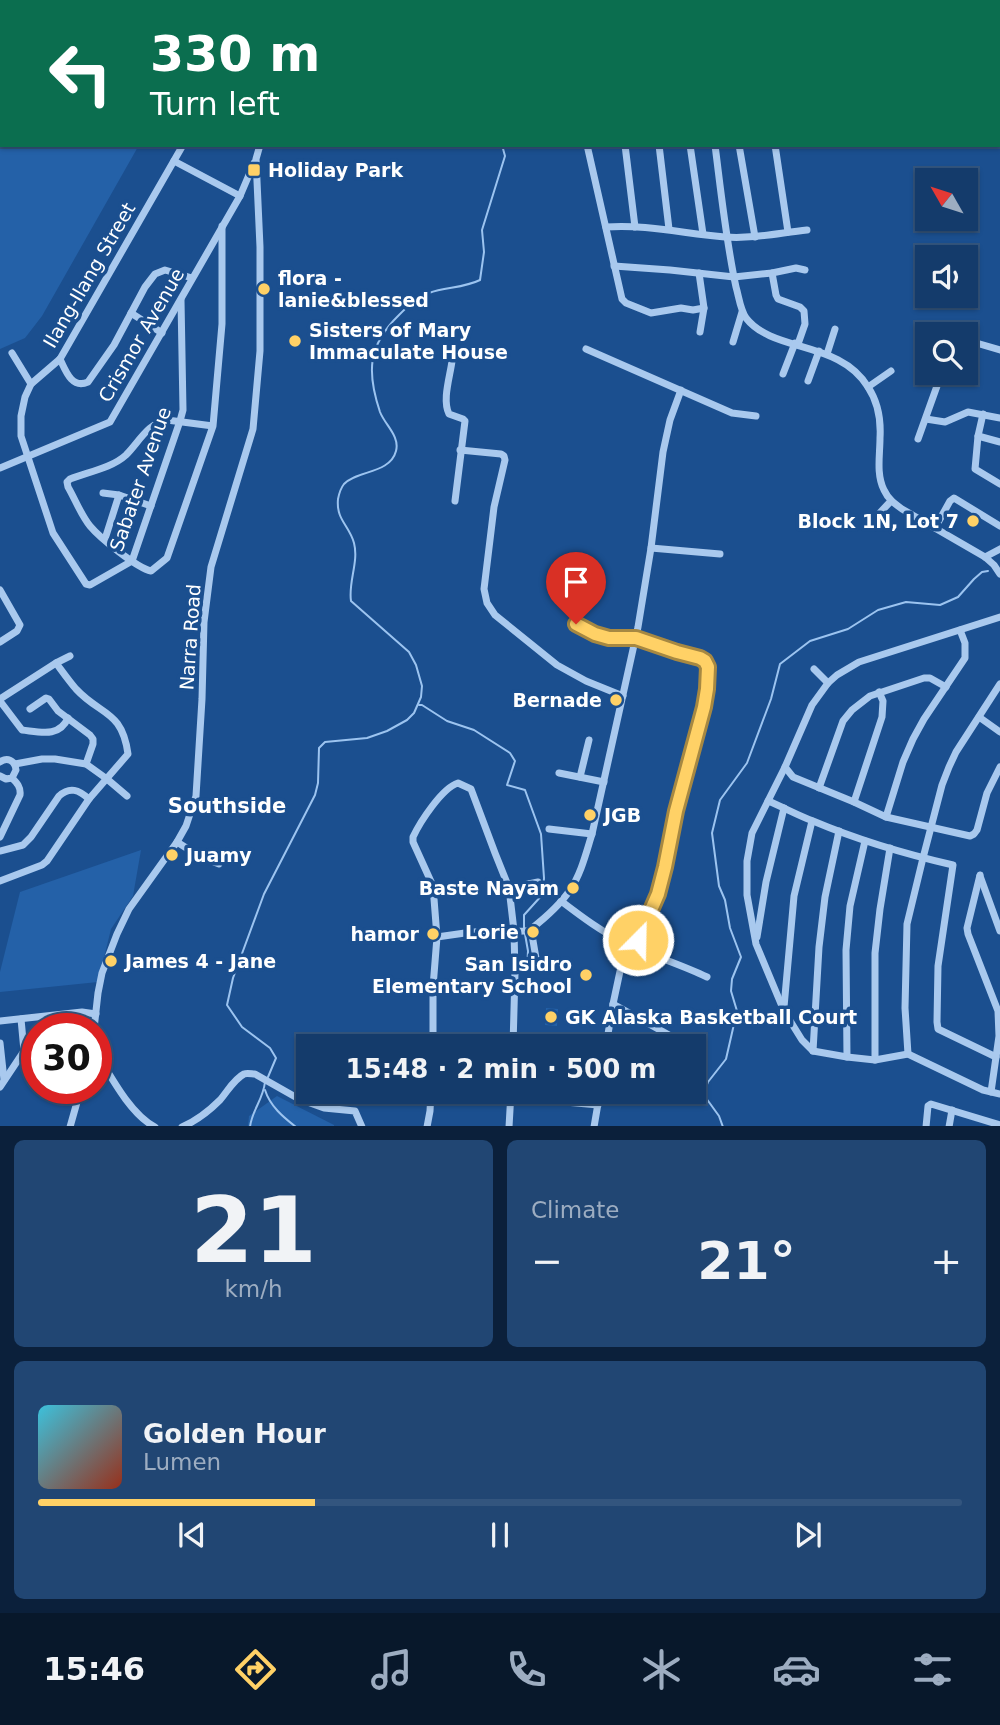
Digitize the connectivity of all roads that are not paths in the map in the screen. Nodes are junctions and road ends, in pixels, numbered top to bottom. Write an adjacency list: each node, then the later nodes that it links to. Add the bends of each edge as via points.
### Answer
1 (182, 147): 11 (street, Ilang-Ilang Street)
2 (259, 147): 10 (street, Narra Road)
3 (587, 147): 14 (street)
4 (625, 147): 15 (street)
5 (659, 147): 16 (street)
6 (690, 147): 19 (street)
7 (715, 147): 20 (street)
8 (739, 147): 21 (street)
9 (775, 147): 18 (street)
10 (256, 159): 12 (street, Crismor Avenue); 126 (street, Narra Road, via 260,351 253,429 211,567 196,796)
11 (174, 161): 12 (street); 42 (street, Ilang-Ilang Street)
12 (240, 195): 13 (street, Crismor Avenue)
13 (222, 226): 27 (street, Crismor Avenue); 57 (street, via 222,324)
14 (606, 227): 15 (street); 22 (street)
15 (635, 227): 16 (street)
16 (669, 229): 19 (street)
17 (807, 230): 18 (street)
18 (788, 232): 21 (street)
19 (703, 234): 20 (street)
20 (728, 237): 21 (street); 26 (street)
21 (755, 237)
22 (614, 266): 24 (street); 29 (street, via 619,294 626,303 651,313)
23 (804, 270): 25 (street)
24 (699, 273): 26 (street); 29 (street)
25 (772, 273): 26 (street); 36 (street, via 778,299 804,311 805,324)
26 (734, 277): 30 (street)
27 (192, 278): 28 (street, Crismor Avenue); 31 (street, via 165,270 155,274)
28 (181, 300): 34 (street, Crismor Avenue); 56 (street, Sabater Avenue)
29 (704, 308): 33 (street)
30 (742, 312): 35 (street); 36 (street, via 761,332)
31 (131, 313): 34 (street); 42 (street, via 88,382 77,384 68,377)
32 (835, 329): 40 (street)
33 (700, 332)
34 (162, 333): 62 (street, Crismor Avenue, via 110,422)
35 (733, 342)
36 (796, 344): 40 (street); 45 (street)
37 (978, 344): 39 (street)
38 (586, 349): 50 (street)
39 (1000, 350)
40 (823, 352): 46 (street); 49 (street, via 858,374)
41 (12, 353): 47 (street)
42 (60, 359): 47 (street, Ilang-Ilang Street)
43 (452, 361): 61 (street, via 446,410 465,421)
44 (891, 371): 49 (street)
45 (783, 374)
46 (808, 381)
47 (31, 384): 62 (street, via 21,416)
48 (937, 386): 55 (street)
49 (869, 387): 68 (street, via 880,424 880,480)
50 (681, 390): 53 (street, via 732,412); 74 (street, via 663,452)
51 (1000, 407): 54 (street)
52 (983, 414): 54 (street); 55 (street, via 968,412 945,422); 58 (street)
53 (756, 416)
54 (998, 418)
55 (926, 419): 59 (street)
56 (180, 421): 57 (street); 69 (street, Sabater Avenue); 73 (street, via 153,425 124,457 67,482 89,525)
57 (214, 426): 78 (street, via 167,558 151,571)
58 (978, 436): 60 (street); 64 (street, via 975,468)
59 (918, 439)
60 (1000, 442)
61 (460, 450): 67 (street); 94 (street, via 504,456 484,589 495,615 557,665)
62 (28, 457): 63 (street, Crismor Avenue); 78 (street, Sabater Avenue, via 53,533 83,582 90,585)
63 (0, 468)
64 (1000, 484)
65 (103, 493): 66 (street)
66 (119, 495): 69 (street); 73 (street)
67 (455, 501)
68 (891, 501): 70 (street); 72 (street)
69 (151, 506): 78 (street, Sabater Avenue)
70 (874, 519)
71 (1000, 526): 72 (street, via 954,498)
72 (934, 528): 77 (street)
73 (105, 539): 78 (street)
74 (651, 548): 76 (street); 85 (street)
75 (1000, 549): 77 (street)
76 (720, 554)
77 (985, 557): 79 (street)
78 (132, 561)
79 (1000, 573)
80 (0, 590): 81 (street)
81 (3, 600): 86 (street, via 20,625)
82 (1000, 617): 84 (street)
83 (576, 624): 85 (street, via 609,638)
84 (960, 630): 90 (street, via 849,667); 92 (street, via 965,658)
85 (636, 638): 94 (street); 140 (street, via 700,658 708,667 708,678 658,894)
86 (0, 642)
87 (70, 656): 88 (street)
88 (56, 663): 95 (street); 110 (street, via 77,690 120,724 128,754)
89 (814, 669): 90 (street)
90 (828, 683): 104 (street, via 808,713)
91 (1000, 684): 97 (street)
92 (946, 687): 93 (street, via 924,678); 118 (street, via 913,739)
93 (879, 692): 112 (street, via 843,720); 116 (street, via 882,718)
94 (624, 696): 111 (street)
95 (0, 700): 98 (street, via 22,730 57,731)
96 (30, 709): 98 (street, via 46,698)
97 (979, 717): 99 (street); 120 (street, via 949,767)
98 (68, 718): 103 (street, via 93,739)
99 (1000, 732)
100 (589, 740): 107 (street)
101 (0, 761): 102 (street)
102 (15, 764): 103 (street, via 43,759); 109 (street)
103 (86, 764): 110 (street)
104 (785, 767): 112 (street, via 793,777); 115 (street)
105 (1000, 767): 120 (street, via 974,834)
106 (559, 773): 107 (street)
107 (580, 777): 111 (street)
108 (0, 778): 109 (street)
109 (12, 778): 124 (street, via 20,794)
110 (107, 779): 113 (street); 114 (street)
111 (604, 782): 123 (street)
112 (819, 788): 116 (street)
113 (127, 796)
114 (89, 799): 128 (street, via 72,789 59,791 31,837 23,845); 131 (street, via 47,861)
115 (768, 801): 117 (street); 139 (street, via 752,833 747,861 747,895)
116 (854, 802): 118 (street)
117 (784, 807): 119 (street); 139 (street)
118 (887, 817): 120 (street)
119 (812, 821): 122 (street); 144 (street, via 794,896)
120 (932, 826): 129 (street)
121 (549, 828): 123 (street)
122 (839, 831): 125 (street); 153 (street, via 819,947)
123 (592, 834): 134 (street, via 570,890)
124 (0, 837)
125 (865, 841): 127 (street); 156 (street, via 850,906 846,950)
126 (177, 842): 130 (street); 145 (street, Narra Road, via 129,909 102,973)
127 (890, 848): 129 (street); 158 (street, via 875,953)
128 (0, 851)
129 (923, 858): 155 (street, via 907,924); 157 (street, via 953,865 938,966 938,1030)
130 (219, 864)
131 (0, 880)
132 (538, 882): 133 (street)
133 (509, 888): 135 (street); 138 (street, via 471,789 455,783 439,797 413,837 433,886)
134 (561, 901): 136 (street); 140 (street, via 597,928)
135 (514, 930): 136 (street); 138 (street); 149 (street)
136 (527, 930): 141 (street)
137 (1000, 931): 157 (street, via 980,875 967,928 998,1011)
138 (437, 937): 148 (street)
139 (756, 944): 144 (street)
140 (632, 946): 142 (street); 143 (street, via 622,962)
141 (536, 958)
142 (707, 977)
143 (613, 1004): 150 (street); 151 (street)
144 (783, 1011): 153 (street)
145 (96, 1013)
146 (21, 1019): 147 (street)
147 (0, 1021)
148 (433, 1034)
149 (513, 1034)
150 (608, 1034)
151 (666, 1034)
152 (0, 1043): 160 (street)
153 (813, 1051): 156 (street)
154 (21, 1054): 160 (street)
155 (908, 1054): 158 (street); 161 (street)
156 (847, 1057): 158 (street)
157 (996, 1057): 161 (street)
158 (875, 1060)
159 (112, 1077): 172 (street, via 135,1111)
160 (2, 1084)
161 (996, 1093)
162 (76, 1104): 171 (street)
163 (430, 1104): 175 (street)
164 (510, 1104): 176 (street)
165 (590, 1104): 166 (street)
166 (598, 1105): 177 (street)
167 (952, 1110): 168 (street); 178 (street, via 929,1105); 179 (street)
168 (973, 1117): 169 (street); 180 (street)
169 (989, 1124): 170 (street)
170 (1000, 1125)
171 (70, 1126)
172 (155, 1126)
173 (182, 1126): 174 (street, via 218,1102 243,1075 255,1074 299,1099 324,1108 355,1111)
174 (362, 1126)
175 (426, 1126)
176 (509, 1126)
177 (594, 1126)
178 (926, 1126)
179 (949, 1126)
180 (971, 1126)

